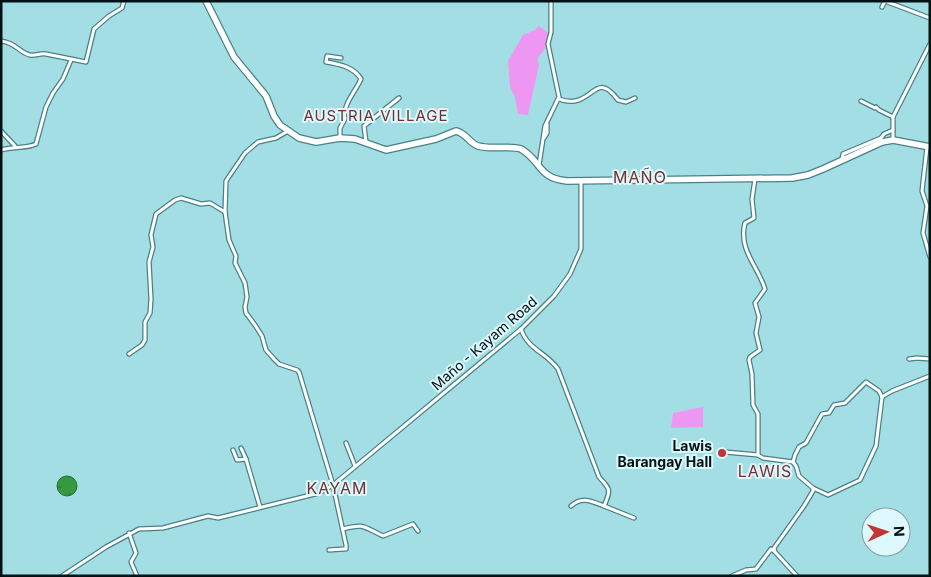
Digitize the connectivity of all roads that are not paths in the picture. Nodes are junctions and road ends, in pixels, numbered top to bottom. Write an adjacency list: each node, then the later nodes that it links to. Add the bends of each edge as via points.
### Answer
1 (124, 1): 10 (street, via 122,8 94,29 86,62)
2 (206, 1): 18 (highway, via 234,57 266,96 280,125)
3 (551, 1): 13 (street, via 548,44)
4 (885, 1): 5 (street); 6 (street)
5 (882, 7)
6 (930, 18)
7 (1, 41): 10 (street, via 13,43 28,54)
8 (930, 44): 15 (street)
9 (341, 58): 19 (street, via 327,56 326,62 353,70 361,79 344,114)
10 (71, 60): 22 (street, via 46,108 36,144)
11 (399, 98): 21 (street, via 364,126)
12 (635, 98): 13 (street, via 626,102 618,100 611,91 598,88 576,101)
13 (559, 99): 26 (street, via 546,123)
14 (861, 101): 15 (street)
15 (893, 117): 16 (street)
16 (893, 130): 20 (street); 25 (street, via 843,154)
17 (1, 131): 22 (street)
18 (289, 131): 19 (highway, via 299,138 316,142); 29 (street, via 258,142 245,154 226,181)
19 (340, 138): 21 (highway)
20 (893, 140): 23 (highway); 25 (highway)
21 (366, 143): 26 (highway, via 390,150 456,131 476,145 518,148)
22 (15, 146): 24 (street)
23 (929, 146): 30 (street, via 922,191)
24 (1, 150)
25 (842, 160): 27 (highway, via 800,177)
26 (539, 168): 28 (highway, via 550,178)
27 (755, 178): 28 (highway); 42 (street, via 754,218 745,223 743,239 765,289 755,303 760,317 756,333 760,350 749,360 753,407 758,414)
28 (581, 181): 32 (street, Maño - Kayam Road, via 580,254 554,296)
29 (225, 212): 33 (street, via 210,203 201,204 181,198 156,214 151,234 151,299 150,313 145,322 145,340 142,346); 46 (street, via 235,264 246,283 246,313 274,359 299,372)
30 (928, 217): 31 (street, via 923,233)
31 (930, 257)
32 (521, 329): 45 (street, Maño - Kayam Road); 49 (street, via 529,344 558,369 599,477 609,488)
33 (129, 354)
34 (930, 359): 35 (street)
35 (909, 360)
36 (930, 376): 37 (street)
37 (882, 397): 44 (street, via 866,382 845,404 834,405 829,413 822,414 806,443 794,455); 47 (street, via 876,446 860,480 828,495)
38 (346, 443): 45 (street)
39 (241, 448): 43 (street)
40 (233, 450): 43 (street, via 236,460)
41 (725, 452): 42 (street)
42 (758, 455): 44 (street)
43 (246, 459): 50 (street)
44 (793, 462): 47 (street, via 800,476)
45 (355, 466): 46 (street, Maño - Kayam Road)
46 (333, 485): 50 (street, Maño - Kayam Road, via 319,493); 52 (street)
47 (813, 488): 56 (street)
48 (571, 506): 49 (street, via 583,500)
49 (604, 506): 51 (street)
50 (260, 507): 54 (street, Maño - Kayam Road, via 218,518 200,517 163,528 139,529)
51 (634, 518)
52 (343, 529): 53 (street, via 364,526 383,536 413,524); 55 (street, via 346,549)
53 (418, 531)
54 (129, 533): 57 (street); 58 (street, via 135,551 131,562)
55 (330, 550)
56 (774, 551): 59 (street, via 771,550 755,570); 60 (street)
57 (62, 576)
58 (137, 576)
59 (732, 576)
60 (797, 576)

